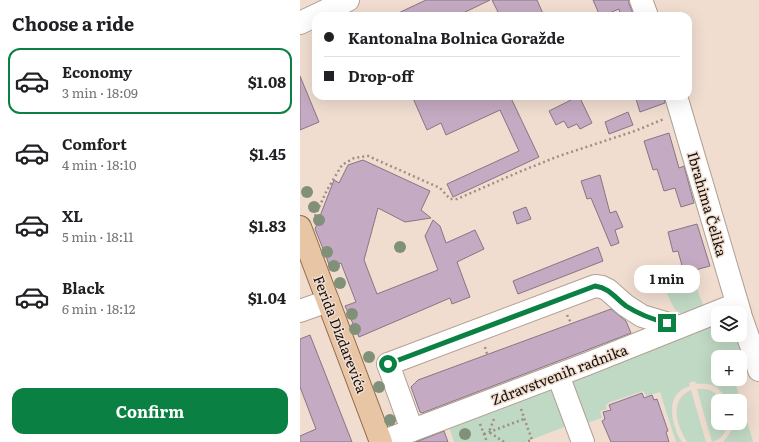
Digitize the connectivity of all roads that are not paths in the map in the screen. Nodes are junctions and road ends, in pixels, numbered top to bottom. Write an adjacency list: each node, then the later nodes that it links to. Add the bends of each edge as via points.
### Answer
1 (348, 0): 3 (street)
2 (641, 0): 4 (street)
3 (323, 12)
4 (646, 12)
5 (312, 17): 6 (street)
6 (300, 23)
7 (678, 104): 10 (street, Ibrahima Čelika)
8 (302, 233): 9 (main road, Ferida Dizdarevića)
9 (328, 301): 11 (street); 18 (main road, Ferida Dizdarevića)
10 (738, 306)
11 (300, 311)
12 (711, 318): 13 (street, Zdravstvenih radnika)
13 (679, 327): 16 (street, Zdravstvenih radnika); 17 (street, via 642,316 608,290 595,286 395,361 388,364)
14 (747, 334): 15 (street, Ibrahima Čelika)
15 (759, 370)
16 (558, 375): 17 (street, Zdravstvenih radnika); 19 (street)
17 (412, 430): 18 (street, Zdravstvenih radnika)
18 (381, 442)
19 (583, 442)

